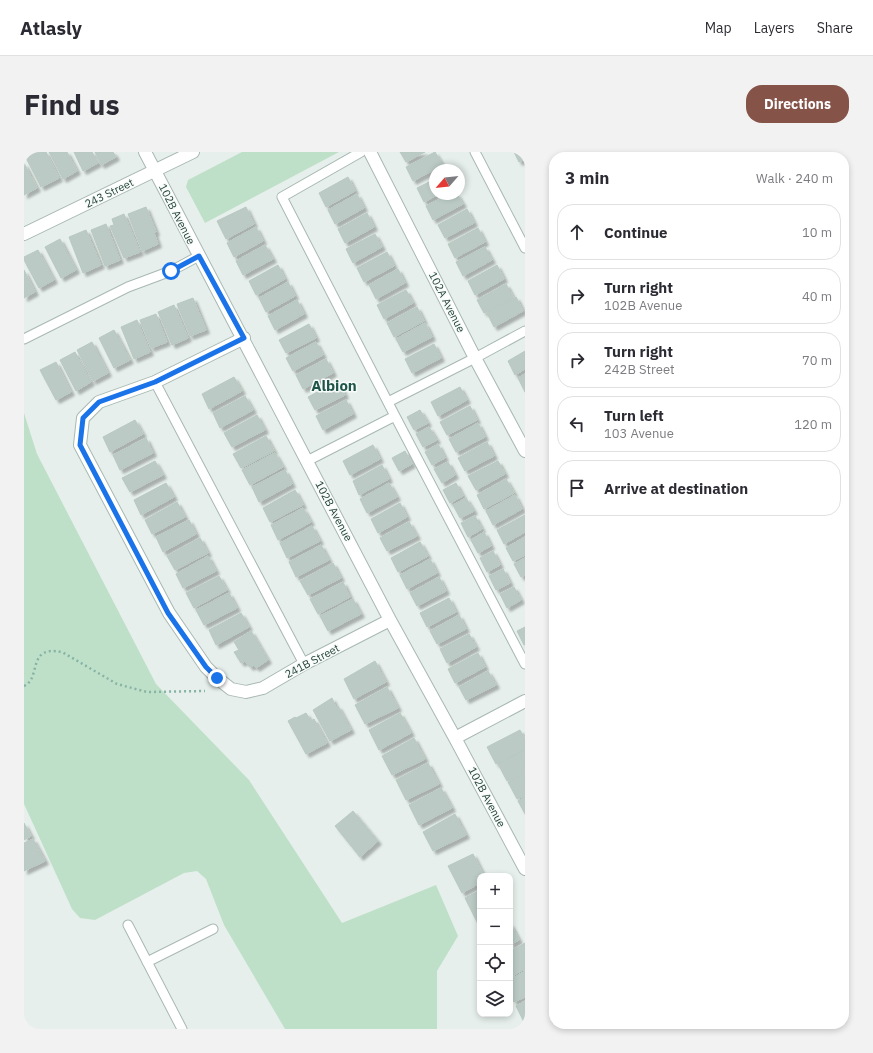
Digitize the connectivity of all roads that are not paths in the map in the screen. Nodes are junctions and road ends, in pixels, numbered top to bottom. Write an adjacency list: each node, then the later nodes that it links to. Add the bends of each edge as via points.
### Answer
1 (145, 152): 6 (street, 102B Avenue)
2 (193, 152): 6 (street, 243 Street)
3 (361, 152): 15 (lane, via 282,197)
4 (370, 152): 13 (street, 102A Avenue)
5 (475, 152): 8 (lane)
6 (155, 171): 7 (street, 243 Street); 9 (street, 102B Avenue)
7 (24, 234)
8 (525, 248)
9 (199, 256): 11 (street, 102B Avenue); 12 (lane, via 171,271 128,287)
10 (525, 331): 13 (lane)
11 (244, 338): 14 (street); 18 (street, 102B Avenue)
12 (24, 339)
13 (475, 358): 15 (lane); 17 (street, 102A Avenue)
14 (155, 382): 20 (lane); 20 (street, 241B Street, via 99,402 83,418 80,445 168,613 206,667 231,689 246,692 262,688)
15 (388, 402): 16 (lane)
16 (395, 416): 18 (lane); 21 (lane)
17 (525, 451)
18 (307, 461): 19 (street, 102B Avenue)
19 (390, 620): 20 (street, 241B Street); 23 (street, 102B Avenue)
20 (304, 664)
21 (525, 664)
22 (525, 701): 23 (street)
23 (455, 738): 24 (street, 102B Avenue)
24 (525, 869)
25 (128, 926): 27 (lane)
26 (213, 929): 27 (lane)
27 (147, 962): 28 (lane)
28 (182, 1029)

